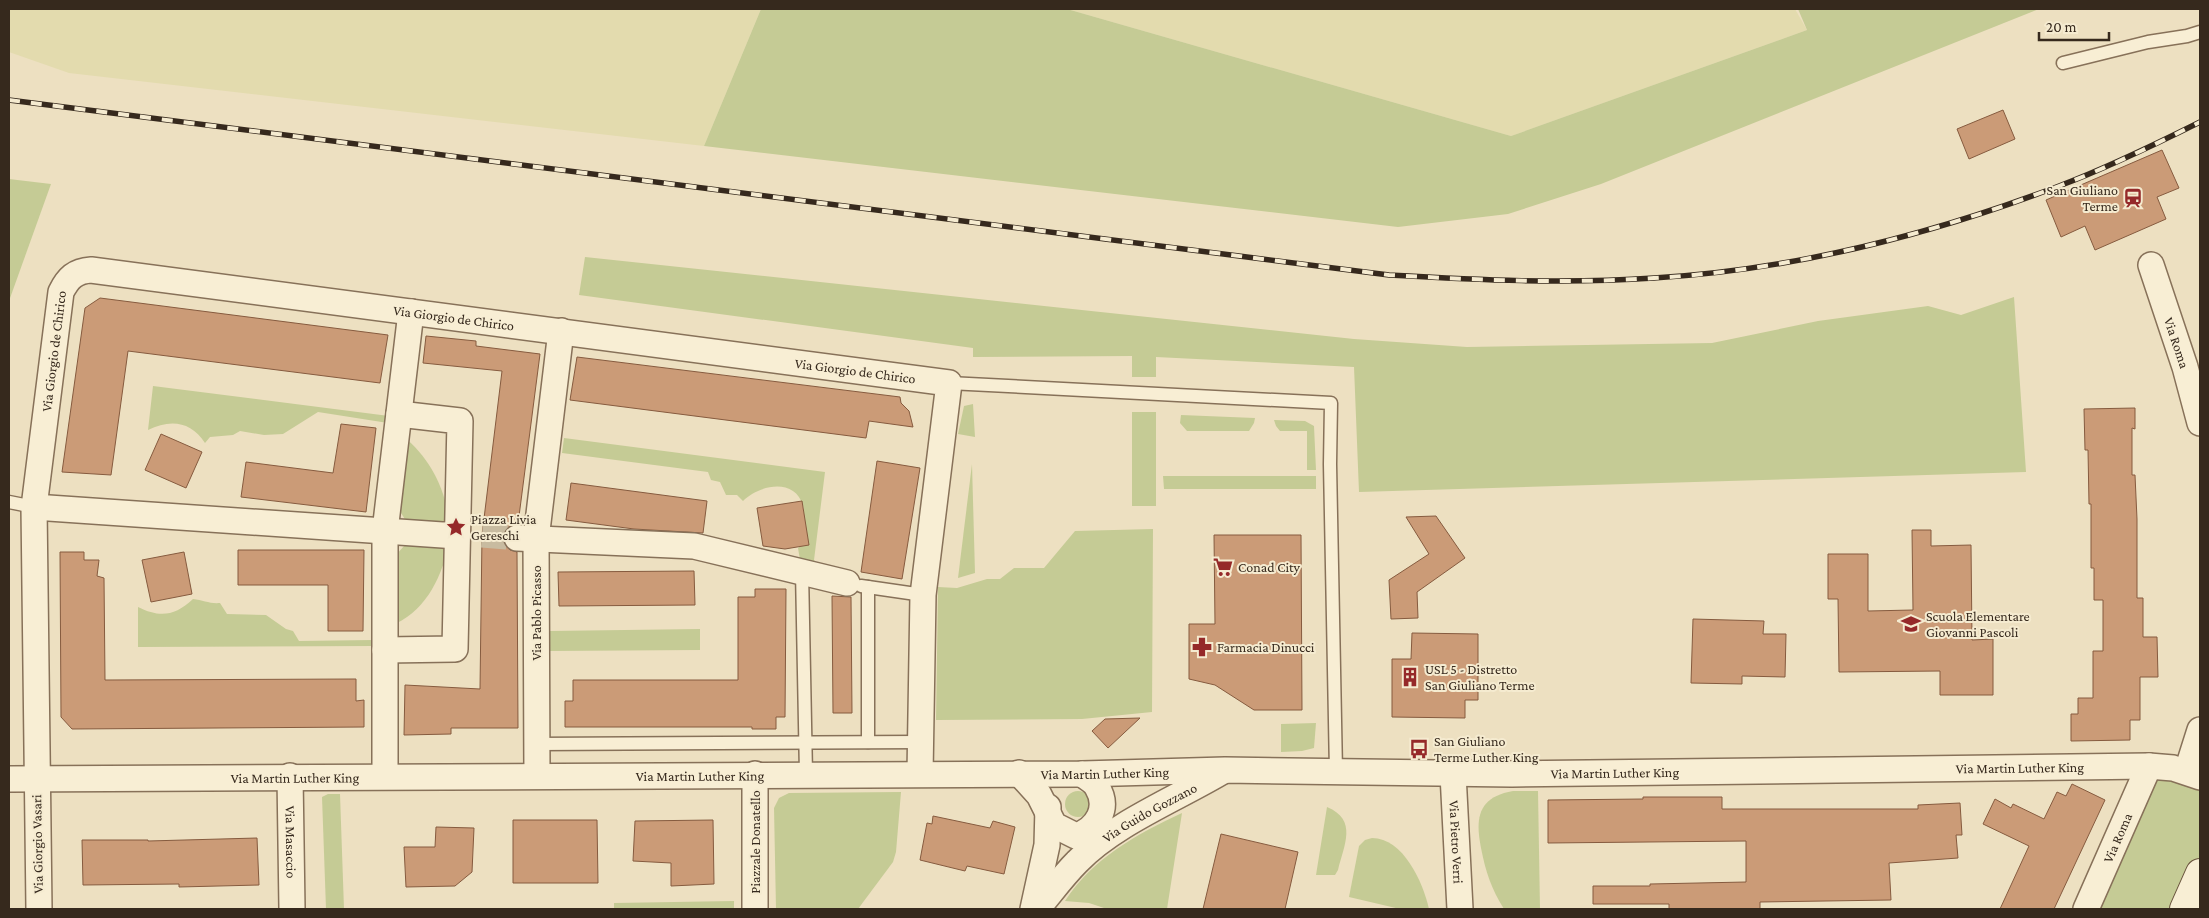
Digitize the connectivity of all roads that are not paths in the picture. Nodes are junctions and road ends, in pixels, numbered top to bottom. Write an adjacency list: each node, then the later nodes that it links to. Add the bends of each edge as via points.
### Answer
1 (2200, 32): 2 (lane)
2 (2063, 63)
3 (2151, 265): 8 (street, Via Roma)
4 (411, 312): 5 (street, Via Giorgio de Chirico); 7 (street); 10 (street, Via Giorgio de Chirico, via 82,270 66,282 61,292)
5 (561, 332): 6 (street, Via Giorgio de Chirico); 13 (street, Via Pablo Picasso)
6 (949, 383): 16 (street); 25 (lane, via 1331,403)
7 (399, 414): 11 (street); 12 (street, via 460,421)
8 (2200, 423)
9 (9, 502): 10 (lane)
10 (34, 507): 11 (street); 37 (street, Via Giorgio de Chirico)
11 (385, 531): 12 (street); 17 (street)
12 (457, 536): 17 (street, via 455,648)
13 (526, 538): 14 (street, via 694,546); 22 (street, Via Pablo Picasso)
14 (802, 571): 15 (street); 19 (lane)
15 (857, 585): 16 (lane); 20 (lane)
16 (923, 596): 21 (street)
17 (385, 650): 34 (street)
18 (2200, 730): 32 (street)
19 (804, 742): 20 (lane); 22 (lane); 28 (lane)
20 (868, 742): 21 (lane)
21 (920, 742): 29 (street)
22 (536, 744): 35 (street, Via Pablo Picasso)
23 (2149, 766): 31 (street, Via Martin Luther King); 32 (street, Via Martin Luther King); 48 (street, Via Roma)
24 (1226, 770): 25 (street, Via Martin Luther King); 30 (street, Via Martin Luther King); 40 (street, Via Guido Gozzano, via 1128,824)
25 (1336, 772): 31 (street, Via Martin Luther King)
26 (1019, 773): 29 (street, Via Martin Luther King); 30 (street, Via Martin Luther King); 38 (street, Via Guido Gozzano, via 1039,796)
27 (755, 774): 28 (street, Via Martin Luther King); 35 (street, Via Martin Luther King); 44 (street, Piazzale Donatello)
28 (806, 774): 29 (street, Via Martin Luther King)
29 (920, 774)
30 (1077, 774): 38 (street, via 1054,784 1047,799); 39 (street, Via Guido Gozzano, via 1097,785 1102,800 1099,819)
31 (1453, 774): 47 (street, Via Pietro Verri)
32 (2194, 774)
33 (290, 776): 34 (street, Via Martin Luther King); 37 (street, Via Martin Luther King); 43 (street, Via Masaccio)
34 (385, 776): 35 (street, Via Martin Luther King)
35 (537, 776)
36 (9, 778): 37 (street, Via Martin Luther King)
37 (36, 778): 42 (street, Via Giorgio Vasari)
38 (1048, 813): 39 (street, Via Guido Gozzano, via 1054,825 1069,834 1076,836); 45 (street, via 1047,845)
39 (1089, 831): 40 (street, Via Guido Gozzano)
40 (1077, 861): 46 (street, Via Guido Gozzano)
41 (2200, 873): 49 (main road)
42 (39, 909)
43 (292, 909)
44 (755, 909)
45 (1033, 909)
46 (1037, 909)
47 (1460, 909)
48 (2086, 909)
49 (2184, 909)

